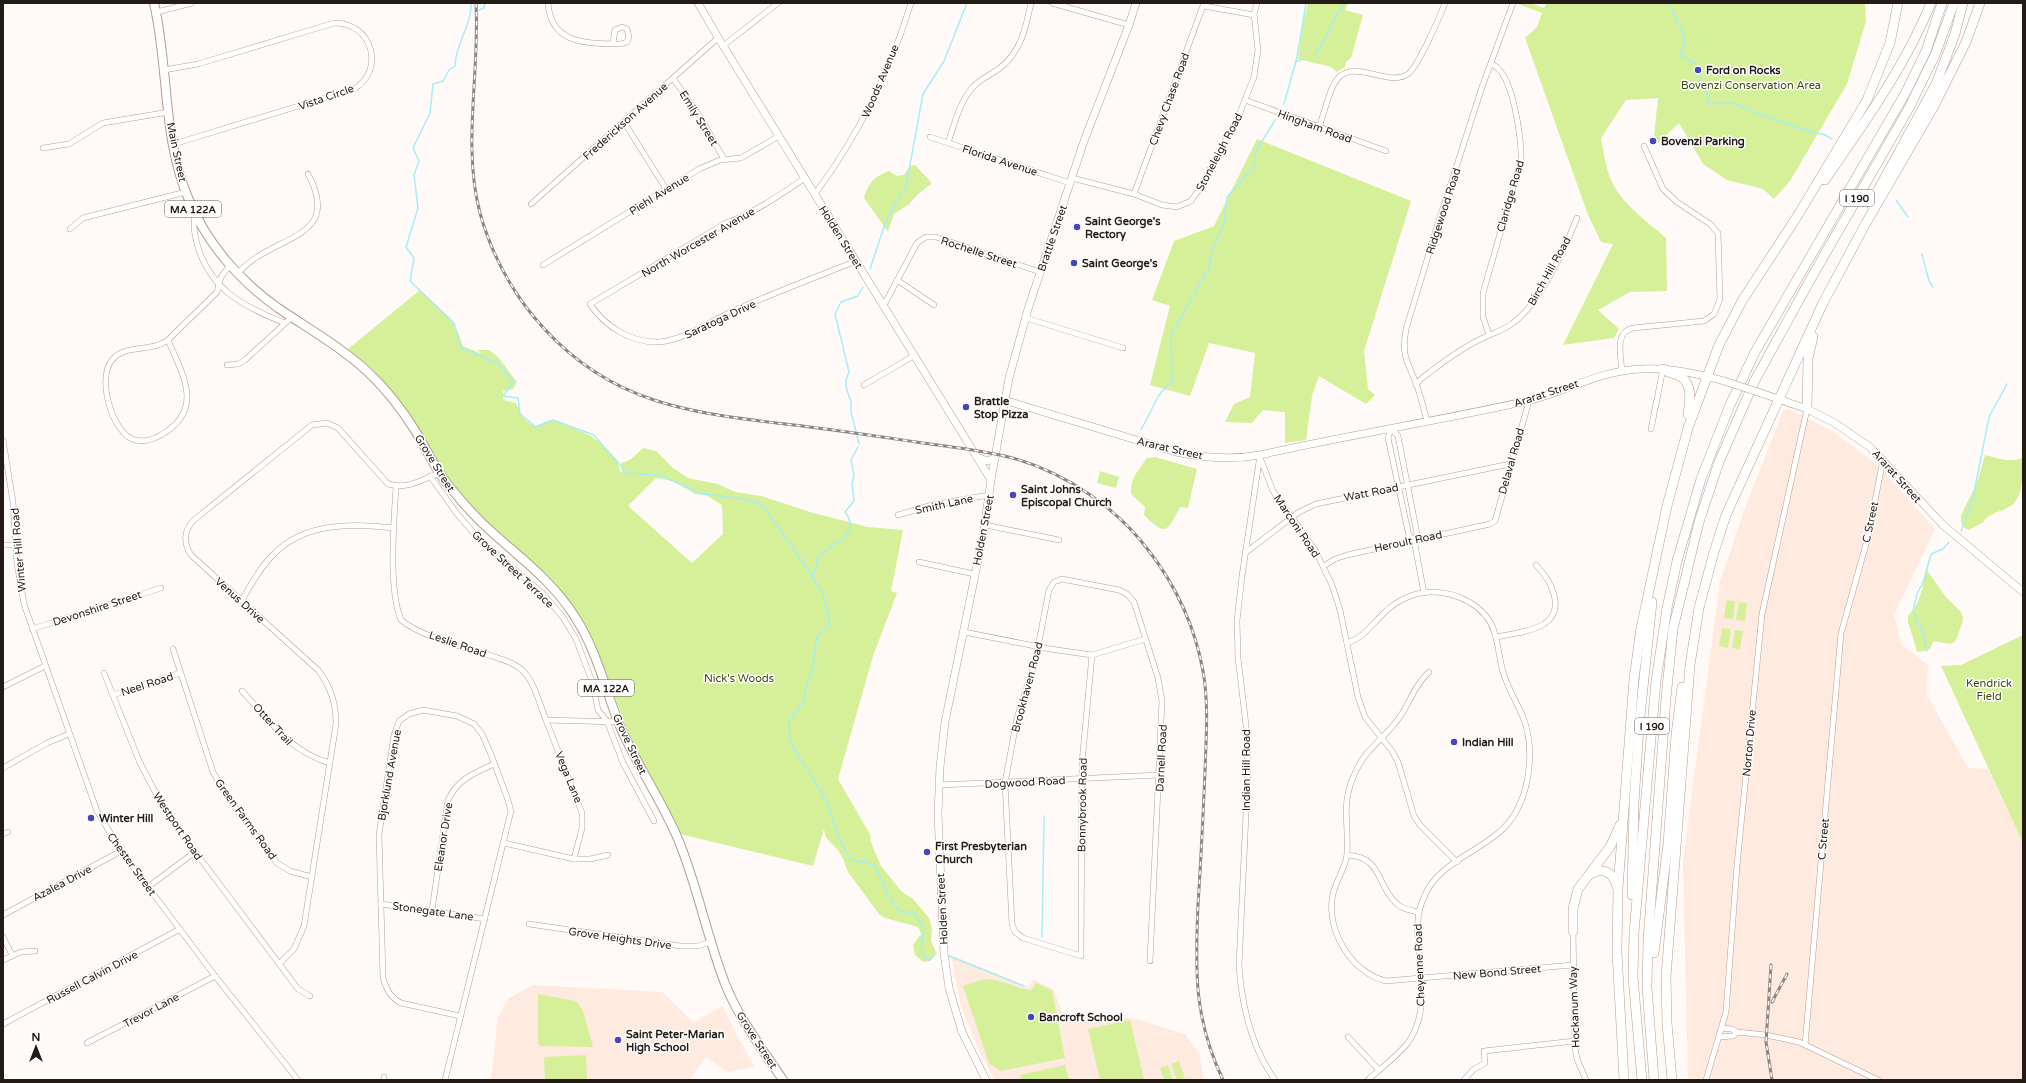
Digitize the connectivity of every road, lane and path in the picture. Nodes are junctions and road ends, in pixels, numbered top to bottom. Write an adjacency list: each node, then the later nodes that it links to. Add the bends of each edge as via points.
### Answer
1 (154, 3): 20 (main road, Main Street / MA 122A)
2 (192, 3): 20 (street)
3 (548, 3): 24 (street, via 552,19 566,36 582,42)
4 (698, 3): 23 (main road, Holden Street)
5 (778, 3): 25 (street)
6 (911, 3): 46 (street, Woods Avenue, via 870,108)
7 (1031, 3): 35 (street, via 1018,48 1004,65 973,87 956,118)
8 (1052, 3): 22 (street)
9 (1136, 3): 22 (main road, Brattle Street)
10 (1257, 3): 21 (street, Stoneleigh Road)
11 (1445, 3): 32 (street, via 1410,73 1392,79 1367,71 1350,72 1342,76 1333,85)
12 (1514, 3): 26 (street, Ridgewood Road)
13 (1898, 3): 50 (highway, via 1890,43 1867,100)
14 (1931, 3): 50 (highway, via 1899,69 1810,202)
15 (1942, 3): 170 (highway, I 190, via 1926,51 1906,92 1755,352 1730,405 1695,496 1675,569 1660,648)
16 (1954, 3): 182 (highway, I 190, via 1937,49 1909,108 1760,369 1722,455 1702,512 1673,629 1652,887)
17 (1963, 3): 52 (highway, via 1955,34 1936,84 1876,194)
18 (1980, 3): 52 (highway, via 1966,42 1938,100)
19 (1204, 4): 21 (street); 47 (street, Chevy Chase Road)
20 (156, 12): 27 (main road, Main Street / MA 122A)
21 (1254, 15): 29 (street, Stoneleigh Road, via 1257,63)
22 (1129, 25): 43 (main road, Brattle Street)
23 (718, 38): 25 (main road, Holden Street); 28 (street, Frederickson Avenue)
24 (613, 43)
25 (723, 46): 33 (main road, Holden Street)
26 (1491, 64): 68 (street, Claridge Road, via 1502,71 1510,93 1519,126 1521,149 1519,168 1483,293 1483,318); 78 (street, Ridgewood Road, via 1406,329 1406,364)
27 (164, 70): 30 (main road, Main Street / MA 122A); 36 (street, Vista Circle, via 198,64 334,23 346,24 360,31 368,40 372,54 368,74 354,89)
28 (673, 78): 31 (street, Frederickson Avenue); 40 (street, Emily Street, via 700,117)
29 (1245, 100): 32 (street, Hingham Road); 47 (street, Stoneleigh Road, via 1191,202 1172,207)
30 (169, 112): 36 (main road, Main Street / MA 122A); 38 (street, via 103,122 69,144)
31 (624, 122): 44 (street); 48 (street, Frederickson Avenue)
32 (1320, 128): 39 (street, Hingham Road)
33 (779, 136): 40 (street, Piehl Avenue, via 741,158); 42 (main road, Holden Street)
34 (930, 137): 35 (street, Florida Avenue)
35 (948, 143): 43 (street, Florida Avenue)
36 (174, 144): 45 (main road, Main Street / MA 122A)
37 (1644, 146): 75 (street, via 1663,189 1718,233 1720,299 1714,314 1704,321 1626,330 1621,339)
38 (44, 148)
39 (1386, 151)
40 (724, 159): 44 (street, Piehl Avenue, via 710,163)
41 (308, 174): 58 (street, via 318,200 315,216 310,225 297,236 256,257)
42 (805, 178): 46 (main road, Holden Street); 62 (street, North Worcester Avenue)
43 (1071, 180): 47 (street, Stoneleigh Road); 57 (main road, Brattle Street)
44 (666, 189): 56 (street, Piehl Avenue)
45 (186, 192): 49 (main road, Main Street / MA 122A); 53 (street, via 86,217 77,221)
46 (815, 194): 54 (main road, Holden Street)
47 (1134, 194)
48 (531, 204)
49 (196, 214): 55 (main road, Main Street / MA 122A); 60 (street, via 194,225 198,246 206,266)
50 (1798, 215): 76 (highway, via 1733,318)
51 (1577, 218): 68 (street, Birch Hill Road, via 1548,278 1530,307 1513,323)
52 (1866, 223): 61 (highway)
53 (70, 229)
54 (856, 261): 62 (street, Saratoga Drive, via 672,340 645,341 621,332 602,320); 63 (main road, Holden Street)
55 (230, 265): 58 (main road, Main Street / MA 122A); 60 (street)
56 (543, 265)
57 (1040, 272): 59 (street, Rochelle Street, via 929,236 917,243); 66 (main road, Brattle Street)
58 (238, 273): 65 (main road, Main Street / MA 122A, via 263,296)
59 (897, 280): 63 (street, Rochelle Street); 64 (street)
60 (219, 284): 67 (street, via 238,302); 69 (street, via 212,297)
61 (1823, 303): 79 (highway); 82 (highway, via 1821,317 1809,346)
62 (590, 304)
63 (884, 305): 72 (main road, Holden Street)
64 (934, 305)
65 (292, 317): 67 (street); 71 (main road, Main Street / MA 122A)
66 (1026, 318): 70 (street); 80 (main road, Brattle Street)
67 (286, 323): 73 (street, via 245,360)
68 (1489, 335): 78 (street, Birch Hill Road, via 1452,355)
69 (168, 340): 69 (street, via 157,346 121,352 107,369 106,388 113,413 122,430 134,440 147,440 161,435 181,418 186,409 185,383)
70 (1123, 348)
71 (344, 352): 93 (main road, Grove Street / MA 122A, via 374,378 403,413)
72 (915, 355): 77 (street); 88 (main road, Holden Street)
73 (227, 365)
74 (1663, 369): 75 (main road, Ararat Street); 76 (main road, Ararat Street); 85 (street); 87 (highway, via 1679,376 1688,384 1690,400)
75 (1622, 371): 81 (main road, Ararat Street, via 1583,381)
76 (1707, 376): 79 (main road, Ararat Street, bridge); 87 (highway)
77 (864, 385)
78 (1416, 385): 83 (street, Ridgewood Road)
79 (1779, 398): 82 (main road, Ararat Street); 122 (highway, via 1726,515 1707,574)
80 (1004, 400): 89 (main road, Ararat Street, via 1176,452 1217,458); 90 (main road, Brattle Street)
81 (1529, 401): 83 (main road, Ararat Street); 92 (street, Delaval Road)
82 (1807, 408): 91 (main road, Ararat Street, via 1852,434); 186 (street, Norton Drive, via 1762,614 1737,865 1727,1001)
83 (1427, 421): 84 (main road, Ararat Street)
84 (1391, 428): 89 (main road, Ararat Street); 96 (street, via 1398,436); 98 (street, via 1388,438)
85 (1651, 429)
86 (3, 440): 108 (street, Winter Hill Road, via 13,502)
87 (1683, 444): 100 (highway)
88 (976, 456): 90 (main road, via 986,461); 95 (main road, Holden Street)
89 (1260, 456): 102 (street, Marconi Road, via 1270,485); 110 (street, Indian Hill Road)
90 (995, 458): 95 (main road, Brattle Street)
91 (1883, 460): 117 (main road, Ararat Street, via 1947,530); 192 (street, C Street, via 1868,537 1841,631)
92 (1510, 464): 96 (street, Watt Road); 103 (street, Delaval Road)
93 (440, 473): 94 (street); 139 (main road, Grove Street / MA 122A, via 452,491 475,516 535,569 568,606 586,635)
94 (430, 476): 97 (street, via 410,486); 138 (street, Grove Street Terrace, via 479,539 542,593 562,616 576,639 593,684 598,710)
95 (992, 480): 99 (main road, Holden Street)
96 (1407, 485): 98 (street, Watt Road); 107 (street, via 1417,534)
97 (396, 486): 105 (street, Leslie Road); 119 (street, Venus Drive, via 381,478 347,435 334,425 312,425 298,435 188,527 185,541 190,555)
98 (1398, 487): 102 (street, Watt Road, via 1316,504); 107 (street, via 1408,536)
99 (990, 496): 101 (street, Smith Lane, via 939,503); 104 (main road, Holden Street)
100 (1667, 506): 149 (highway, via 1637,657); 170 (highway, via 1651,607 1639,726 1632,854 1631,916)
101 (898, 515)
102 (1292, 518): 110 (street, Watt Road); 113 (street, Marconi Road, via 1312,544)
103 (1495, 521): 107 (street, Heroult Road)
104 (985, 525): 106 (street); 114 (main road, Holden Street)
105 (394, 528): 119 (street, via 349,524 296,538 267,561); 137 (street, Leslie Road, via 395,596 401,620 412,628 518,667 531,684)
106 (1060, 540)
107 (1414, 540): 113 (street, Heroult Road, via 1347,555); 118 (street)
108 (16, 545): 109 (street); 120 (street, Winter Hill Road, via 20,588)
109 (3, 546)
110 (1245, 553): 198 (street, Indian Hill Road, via 1237,634 1248,770 1239,966 1241,993 1252,1034 1264,1064)
111 (919, 562): 114 (street)
112 (1536, 565): 124 (street, via 1544,574 1554,594 1553,614 1538,627)
113 (1324, 566): 126 (street, Marconi Road, via 1338,602)
114 (974, 574): 123 (main road, Holden Street)
115 (1096, 586): 125 (street, Darnell Road, via 1119,590 1130,596); 127 (street, Brookhaven Road, via 1062,580 1054,582 1049,592)
116 (161, 588): 121 (street, Devonshire Street)
117 (2023, 592)
118 (1424, 593): 124 (street, Cheyenne Road, via 1448,594 1469,602 1492,623); 126 (street, Cheyenne Road, via 1396,603 1364,635)
119 (242, 600): 142 (street, Venus Drive, via 319,671 331,690 336,724)
120 (27, 613): 121 (street, Chester Street)
121 (32, 629): 130 (street, Chester Street)
122 (1695, 631): 182 (highway, via 1680,700 1668,844 1652,978); 205 (highway, via 1686,700 1666,976)
123 (964, 632): 127 (street); 148 (main road, Holden Street, via 946,722)
124 (1496, 637): 157 (street, Cheyenne Road, via 1503,671 1523,717 1527,733 1527,776 1520,803 1506,827)
125 (1145, 639): 129 (street); 145 (street, Darnell Road, via 1162,697)
126 (1348, 643): 141 (street, Marconi Road, via 1361,707)
127 (1038, 647): 129 (street); 147 (street, Brookhaven Road, via 1032,676 1017,718)
128 (173, 648): 133 (street, Green Farms Road)
129 (1092, 655): 146 (street, Bonnybrook Road)
130 (45, 666): 134 (street); 140 (street, Chester Street)
131 (1429, 672): 141 (street, New Bond Street, via 1415,687 1397,721)
132 (104, 673): 136 (street, Westport Road)
133 (180, 673): 136 (street, Neel Road); 158 (street, Green Farms Road, via 210,766 225,794 277,863 290,871)
134 (3, 687)
135 (242, 691): 142 (street, Otter Trail, via 296,748)
136 (113, 694): 153 (street, Westport Road, via 149,781)
137 (546, 720): 138 (street); 156 (street, Vega Lane, via 582,813 582,828)
138 (607, 721): 139 (street); 150 (street, Grove Street Terrace, via 624,763)
139 (619, 722): 172 (main road, Grove Street / MA 122A, via 676,835 689,868)
140 (69, 734): 144 (street, via 47,743); 152 (street, Chester Street, via 97,811)
141 (1380, 738): 155 (street, New Bond Street, via 1358,766 1347,791); 157 (street, Marconi Road, via 1398,762 1414,816)
142 (330, 763): 158 (street, Venus Drive)
143 (494, 764): 151 (street, Bjorklund Avenue, via 510,806 510,819); 162 (street, Bjorklund Avenue, via 482,734 466,719 424,710 409,714 399,721 394,735 379,835); 163 (street, Eleanor Drive, via 465,778 448,800)
144 (3, 768)
145 (1160, 775): 146 (street, Dogwood Road); 177 (street, Darnell Road)
146 (1082, 779): 147 (street, Dogwood Road); 175 (street, Bonnybrook Road)
147 (1005, 783): 148 (street, Dogwood Road); 175 (street, Brookhaven Road, via 1013,927 1023,938)
148 (939, 785): 197 (main road, Holden Street, via 938,834 946,965 958,1021 971,1054)
149 (1624, 810): 159 (highway, via 1613,843); 161 (highway)
150 (654, 821)
151 (504, 843): 156 (street); 166 (street, Bjorklund Avenue)
152 (121, 851): 160 (street, Chester Street); 165 (street, Azalea Drive)
153 (195, 852): 160 (street); 178 (street, Westport Road)
154 (608, 855): 156 (street)
155 (1347, 855): 164 (street, via 1368,861 1377,870 1395,902 1406,909); 181 (street, New Bond Street, via 1332,901 1333,925 1339,941 1357,962 1378,978 1391,981)
156 (574, 859)
157 (1457, 862): 164 (street, Cheyenne Road, via 1431,883)
158 (312, 877): 178 (street, Venus Drive, via 299,941)
159 (1582, 882): 161 (highway, via 1595,872 1605,871 1614,877); 169 (highway, via 1574,899)
160 (148, 887): 168 (street, Chester Street)
161 (1618, 890): 202 (highway, via 1617,946)
162 (381, 904): 163 (street, Stonegate Lane); 184 (street, Bjorklund Avenue, via 383,977 389,993 403,1004)
163 (432, 910): 166 (street, Stonegate Lane)
164 (1418, 912): 181 (street, Cheyenne Road)
165 (3, 915)
166 (485, 919): 184 (street, Bjorklund Avenue)
167 (528, 924): 172 (street, Grove Heights Drive, via 680,946)
168 (180, 930): 180 (street, Chester Street); 185 (street, Russell Calvin Drive)
169 (1573, 931): 179 (street, Hockanum Way)
170 (1634, 933): 203 (highway, I 190, via 1633,977)
171 (3, 936): 174 (street)
172 (711, 942): 196 (main road, Grove Street / MA 122A, via 732,999)
173 (34, 951): 174 (street)
174 (12, 955): 176 (street)
175 (1081, 956)
176 (3, 960)
177 (1150, 961)
178 (279, 964): 183 (street, Westport Road, via 298,989)
179 (1573, 965): 181 (street, New Bond Street); 190 (street, Hockanum Way)
180 (215, 976): 191 (street, Trevor Lane); 194 (street, Chester Street)
181 (1421, 979): 193 (street, Cheyenne Road, via 1422,1006 1415,1030 1406,1044)
182 (1647, 987): 204 (highway, I 190)
183 (310, 996)
184 (460, 1016): 195 (street, Bjorklund Avenue)
185 (3, 1024)
186 (1721, 1028): 187 (street, via 1732,1028); 189 (street, Norton Drive)
187 (1738, 1032): 189 (street, via 1733,1036); 192 (street, via 1771,1036)
188 (1348, 1037): 193 (street)
189 (1719, 1037): 206 (street, Norton Drive)
190 (1574, 1041): 200 (street, via 1484,1051 1485,1063 1473,1070); 201 (street, Hockanum Way, via 1577,1059)
191 (87, 1044)
192 (1805, 1045): 207 (street)
193 (1379, 1070): 199 (street, Cheyenne Road)
194 (298, 1080)
195 (445, 1080)
196 (784, 1080)
197 (986, 1080)
198 (1275, 1080)
199 (1368, 1080)
200 (1464, 1080)
201 (1586, 1080)
202 (1624, 1080)
203 (1642, 1080)
204 (1654, 1080)
205 (1672, 1080)
206 (1706, 1080)
207 (1878, 1080)

